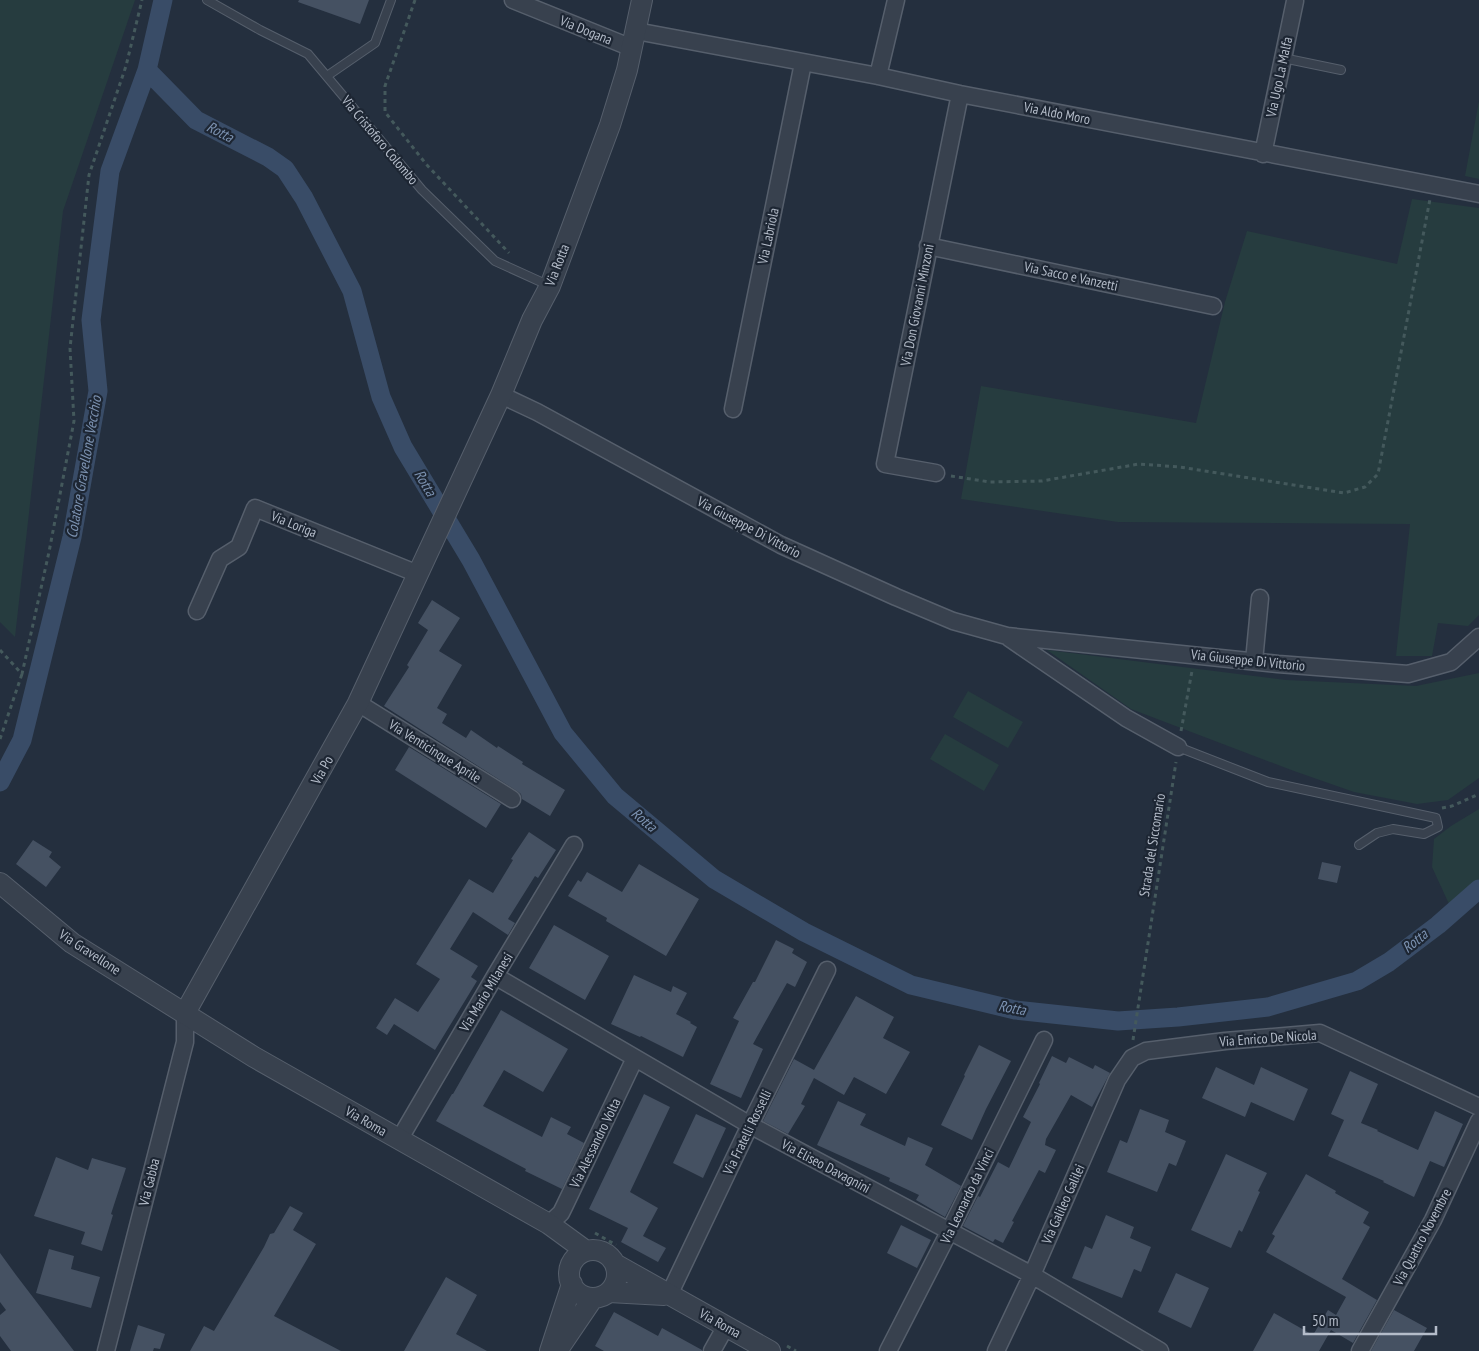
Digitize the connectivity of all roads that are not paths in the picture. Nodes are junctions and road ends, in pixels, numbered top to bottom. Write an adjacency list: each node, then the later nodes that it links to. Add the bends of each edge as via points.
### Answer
1 (207, 0): 11 (lane, Via Cristoforo Colombo, via 308,54)
2 (391, 0): 11 (lane, via 375,43)
3 (513, 0): 7 (street, Via Dogana)
4 (642, 0): 7 (street, Via Rotta)
5 (896, 0): 12 (street)
6 (1295, 1): 8 (street, Via Ugo La Malfa)
7 (634, 39): 9 (street, Via Aldo Moro); 17 (street, Via Rotta, via 610,125)
8 (1283, 58): 10 (lane); 14 (street, Via Ugo La Malfa)
9 (803, 63): 12 (street, Via Aldo Moro); 20 (street, Via Labriola)
10 (1341, 70)
11 (327, 76): 17 (lane, Via Cristoforo Colombo, via 422,190 495,261)
12 (878, 76): 13 (street, Via Aldo Moro)
13 (960, 94): 14 (street, Via Aldo Moro); 16 (street, Via Don Giovanni Minzoni)
14 (1263, 154): 15 (street, Via Aldo Moro)
15 (1479, 194)
16 (928, 246): 18 (street, Via Sacco e Vanzetti); 21 (street, Via Don Giovanni Minzoni, via 884,464)
17 (550, 286): 19 (street, Via Rotta)
18 (1213, 306)
19 (501, 395): 22 (street, Via Rotta); 26 (street, Via Giuseppe Di Vittorio, via 781,546 953,621)
20 (733, 409)
21 (936, 473)
22 (443, 519): 23 (street, Via Po)
23 (418, 574): 25 (street, Via Loriga, via 255,508 239,547 220,559); 29 (street, Via Po)
24 (1260, 598): 28 (street)
25 (197, 611)
26 (1007, 636): 28 (street, Via Giuseppe Di Vittorio); 30 (street, Via Giuseppe Di Vittorio, via 1126,718)
27 (1479, 637): 28 (street, Via Giuseppe Di Vittorio, via 1451,662 1408,674)
28 (1254, 661)
29 (358, 704): 31 (street, Via Venticinque Aprile); 37 (street, Via Po)
30 (1178, 747): 33 (lane, via 1268,782 1436,818 1438,827 1424,834 1393,829 1377,833)
31 (512, 799)
32 (574, 845): 36 (street, Via Mario Milanesi)
33 (1360, 845)
34 (0, 883): 37 (street, Via Gravellone, via 72,943)
35 (827, 970): 43 (street, Via Fratelli Rosselli)
36 (495, 976): 39 (street, Via Eliseo Davagnini); 44 (street, Via Mario Milanesi)
37 (186, 1013): 44 (street, Via Roma, via 254,1057); 54 (street, Via Gabba, via 185,1042)
38 (1044, 1040): 46 (street, Via Leonardo da Vinci)
39 (635, 1058): 43 (street, Via Eliseo Davagnini); 45 (street, Via Alessandro Volta, via 561,1213)
40 (1132, 1058): 41 (street, Via Enrico De Nicola, via 1146,1052 1225,1041 1320,1033); 49 (street, Via Galileo Galilei, via 1117,1080)
41 (1479, 1107)
42 (1479, 1121): 62 (street, Via Quattro Novembre, via 1433,1220)
43 (750, 1124): 46 (street, Via Eliseo Davagnini); 52 (street, Via Fratelli Rosselli)
44 (400, 1140): 45 (street, Via Roma)
45 (549, 1224): 47 (street, Via Roma); 50 (street)
46 (949, 1232): 49 (street, Via Eliseo Davagnini); 59 (street, Via Leonardo da Vinci)
47 (586, 1251): 48 (street, via 606,1253); 50 (street, via 573,1261)
48 (616, 1264): 51 (street, via 618,1271 614,1286); 52 (street, Via Roma)
49 (1032, 1275): 60 (street, Via Galileo Galilei); 61 (street, Via Eliseo Davagnini)
50 (571, 1281): 51 (street, via 581,1294); 55 (street)
51 (601, 1295): 52 (street, Via Roma); 56 (street)
52 (669, 1295): 53 (street, Via Roma)
53 (726, 1326): 57 (street); 58 (street, Via Roma)
54 (106, 1351)
55 (550, 1351)
56 (557, 1351)
57 (712, 1351)
58 (770, 1351)
59 (888, 1351)
60 (996, 1351)
61 (1160, 1351)
62 (1360, 1351)

